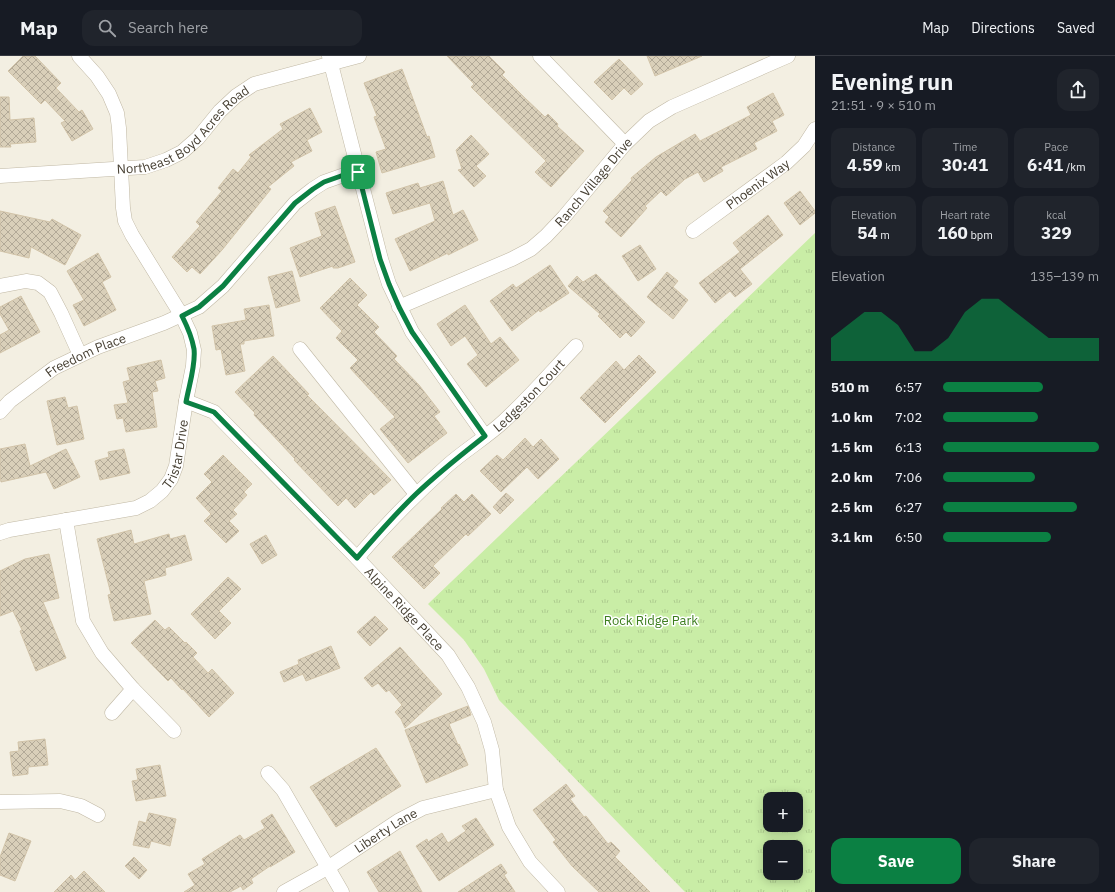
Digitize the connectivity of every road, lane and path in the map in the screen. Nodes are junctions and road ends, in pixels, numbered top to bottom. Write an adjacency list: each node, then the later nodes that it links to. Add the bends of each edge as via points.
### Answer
1 (79, 56): 8 (street, Tristar Drive, via 98,76 117,113)
2 (360, 56): 5 (street, Northeast Boyd Acres Road)
3 (540, 56): 7 (street)
4 (788, 56): 7 (street, Ranch Village Drive, via 672,107 649,121)
5 (330, 60): 8 (street, Northeast Boyd Acres Road, via 254,84 220,111 198,138 182,152 145,167); 9 (street)
6 (815, 129): 11 (street, Phoenix Way, via 804,146 786,163)
7 (625, 144): 13 (street, Ranch Village Drive, via 564,217 530,249)
8 (121, 169): 10 (street, Northeast Boyd Acres Road); 14 (street, Tristar Drive, via 125,221)
9 (358, 172): 13 (street, via 380,259); 14 (street, Freedom Place, via 324,182 295,203 223,286 199,307)
10 (0, 176)
11 (693, 231)
12 (0, 286): 17 (street, via 26,281 38,283 50,292)
13 (399, 307): 20 (street, via 412,332)
14 (182, 316): 17 (street, Freedom Place); 18 (street, Tristar Drive, via 194,350)
15 (576, 346): 20 (street, Ledgeston Court, via 523,404)
16 (300, 349): 21 (street)
17 (80, 355): 19 (street, Freedom Place, via 54,368 10,401)
18 (186, 402): 22 (street, Tristar Drive, via 176,466 162,491 136,508); 24 (street, Alpine Ridge Place, via 214,412)
19 (0, 412)
20 (485, 436): 21 (street, Ledgeston Court)
21 (416, 494): 24 (street, Ledgeston Court)
22 (66, 520): 23 (street, Tristar Drive); 25 (street, via 82,621 102,653)
23 (0, 533)
24 (357, 558): 29 (street, Alpine Ridge Place, via 448,655 468,687 484,722 492,750)
25 (132, 689): 26 (street); 27 (street)
26 (112, 713)
27 (174, 730)
28 (268, 773): 32 (street, via 283,790)
29 (496, 790): 32 (street, Liberty Lane, via 423,808); 35 (street, Alpine Ridge Place, via 509,827 530,862)
30 (0, 802): 31 (street, via 60,801 81,806)
31 (98, 815)
32 (329, 867): 33 (street, Liberty Lane); 34 (street)
33 (284, 892)
34 (342, 892)
35 (558, 892)

